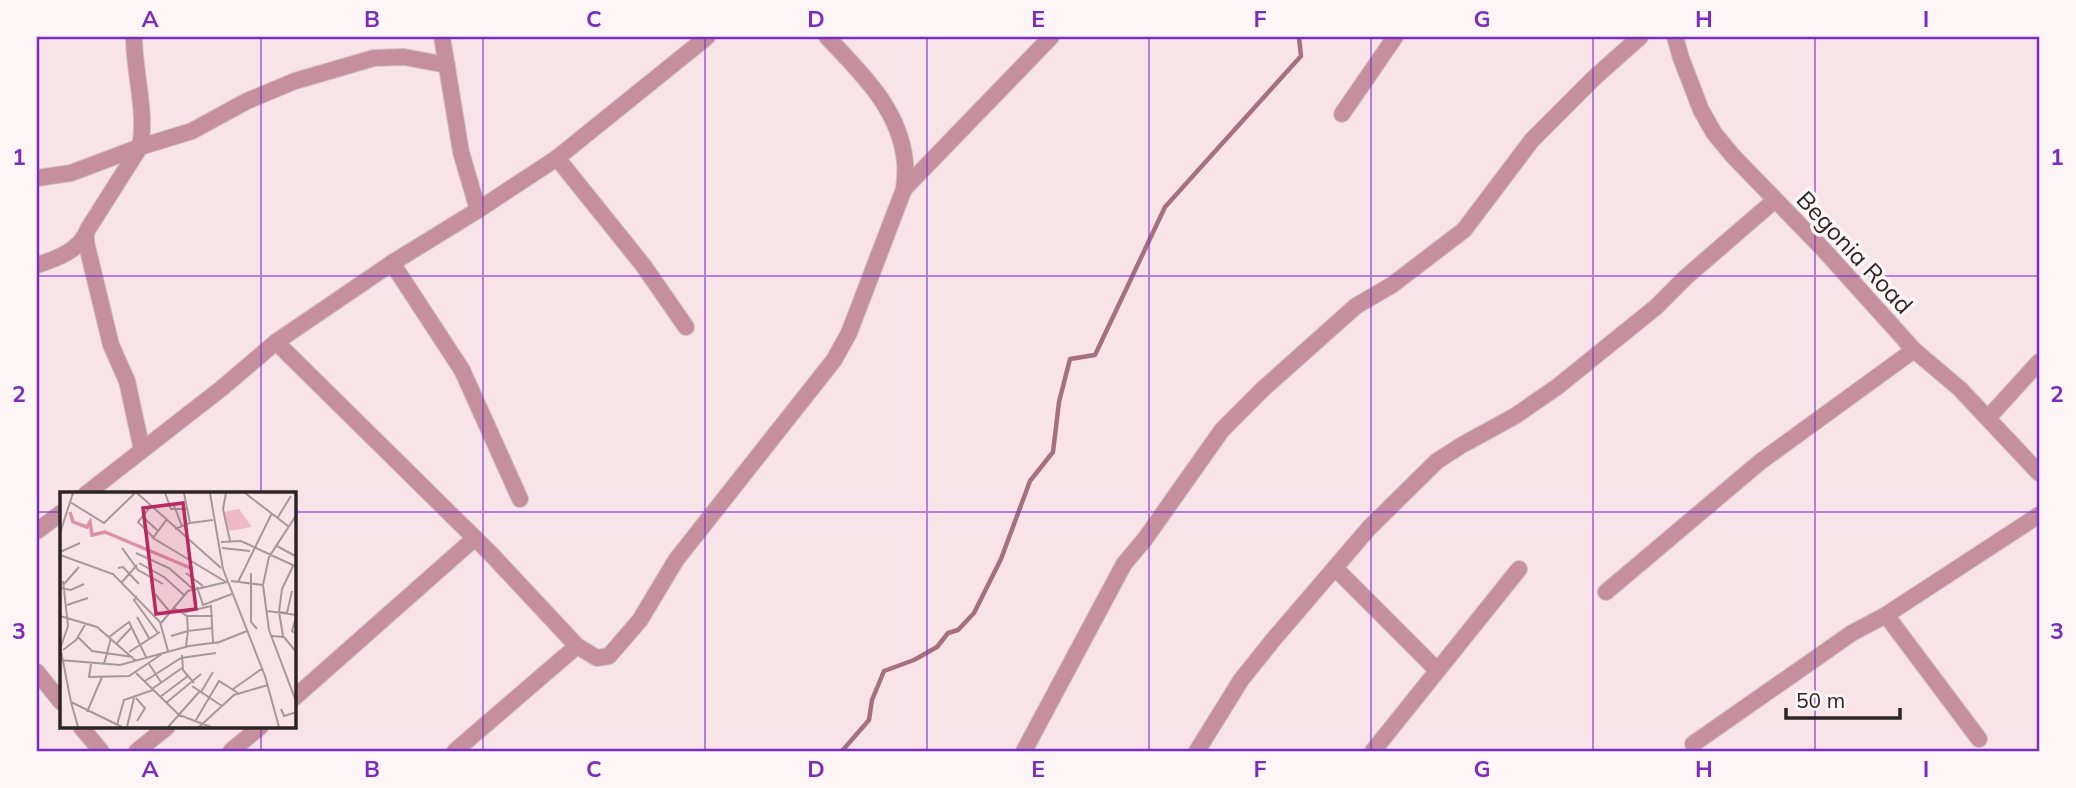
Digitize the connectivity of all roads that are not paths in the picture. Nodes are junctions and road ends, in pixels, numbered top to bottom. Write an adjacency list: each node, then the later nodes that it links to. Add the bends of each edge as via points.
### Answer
1 (134, 37): 11 (street, via 143,131)
2 (442, 37): 9 (street)
3 (707, 37): 12 (street)
4 (827, 37): 14 (street, via 893,116 906,164)
5 (1051, 37): 14 (street)
6 (1395, 37): 10 (street)
7 (1640, 37): 51 (street, via 1532,140 1464,230 1392,285 1356,306 1222,430 1124,564)
8 (1675, 37): 15 (street, Begonia Road, via 1714,133)
9 (447, 65): 11 (street, via 404,57 374,58 295,81 192,131); 16 (street, via 461,152)
10 (1342, 114)
11 (140, 147): 13 (street, via 71,173); 17 (street)
12 (557, 158): 16 (street); 20 (street)
13 (37, 178)
14 (904, 189): 37 (street, via 849,333 834,360 676,560 640,620 610,656 597,658)
15 (1775, 200): 22 (street, Begonia Road); 33 (street, via 1656,307 1557,387 1437,461)
16 (478, 210): 18 (street)
17 (86, 235): 19 (street, via 61,257); 25 (street, via 111,345 127,382)
18 (392, 263): 21 (street); 28 (street, via 462,370)
19 (37, 265)
20 (686, 327)
21 (276, 342): 25 (street); 32 (street)
22 (1914, 350): 24 (street, Begonia Road); 35 (street, via 1760,462)
23 (2039, 362): 24 (street)
24 (1988, 418): 26 (street, Begonia Road)
25 (142, 450): 27 (street)
26 (2039, 473)
27 (89, 492)
28 (520, 499)
29 (60, 514): 31 (street)
30 (2039, 515): 36 (street)
31 (37, 531)
32 (475, 538): 37 (street); 40 (street)
33 (1335, 568): 38 (street); 52 (street, via 1241,680)
34 (1519, 569): 38 (street)
35 (1606, 592)
36 (1886, 615): 45 (street); 46 (street)
37 (577, 646): 50 (street)
38 (1437, 670): 53 (street)
39 (37, 672): 41 (street)
40 (296, 696)
41 (60, 701)
42 (82, 728): 47 (street)
43 (166, 728): 48 (street)
44 (259, 728): 49 (street)
45 (1979, 739)
46 (1693, 744)
47 (101, 751)
48 (137, 751)
49 (231, 751)
50 (455, 751)
51 (1024, 751)
52 (1197, 751)
53 (1373, 751)

